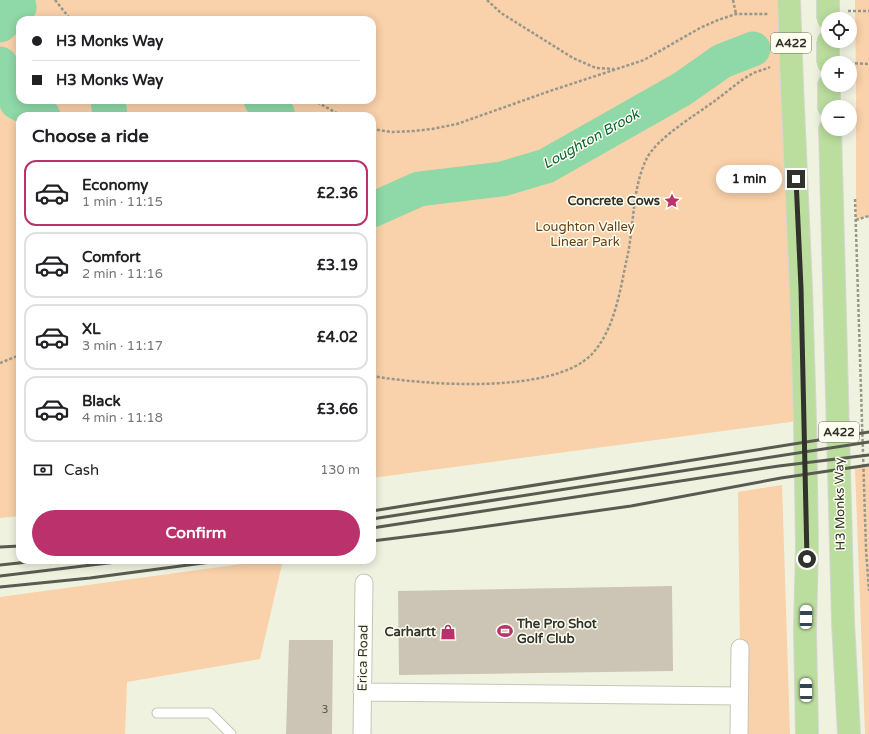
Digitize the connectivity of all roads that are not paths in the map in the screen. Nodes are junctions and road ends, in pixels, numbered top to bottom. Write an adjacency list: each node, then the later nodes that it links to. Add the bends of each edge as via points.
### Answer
1 (789, 0): 11 (main road, A422, bridge, via 805,428)
2 (830, 136): 12 (main road, H3 Monks Way / A422)
3 (364, 583): 5 (street, Erica Road)
4 (740, 648): 6 (street)
5 (362, 692): 6 (street); 9 (street, Erica Road)
6 (739, 696): 10 (street)
7 (157, 713): 8 (lane, via 210,713)
8 (231, 734)
9 (362, 734)
10 (739, 734)
11 (807, 734)
12 (849, 734)

